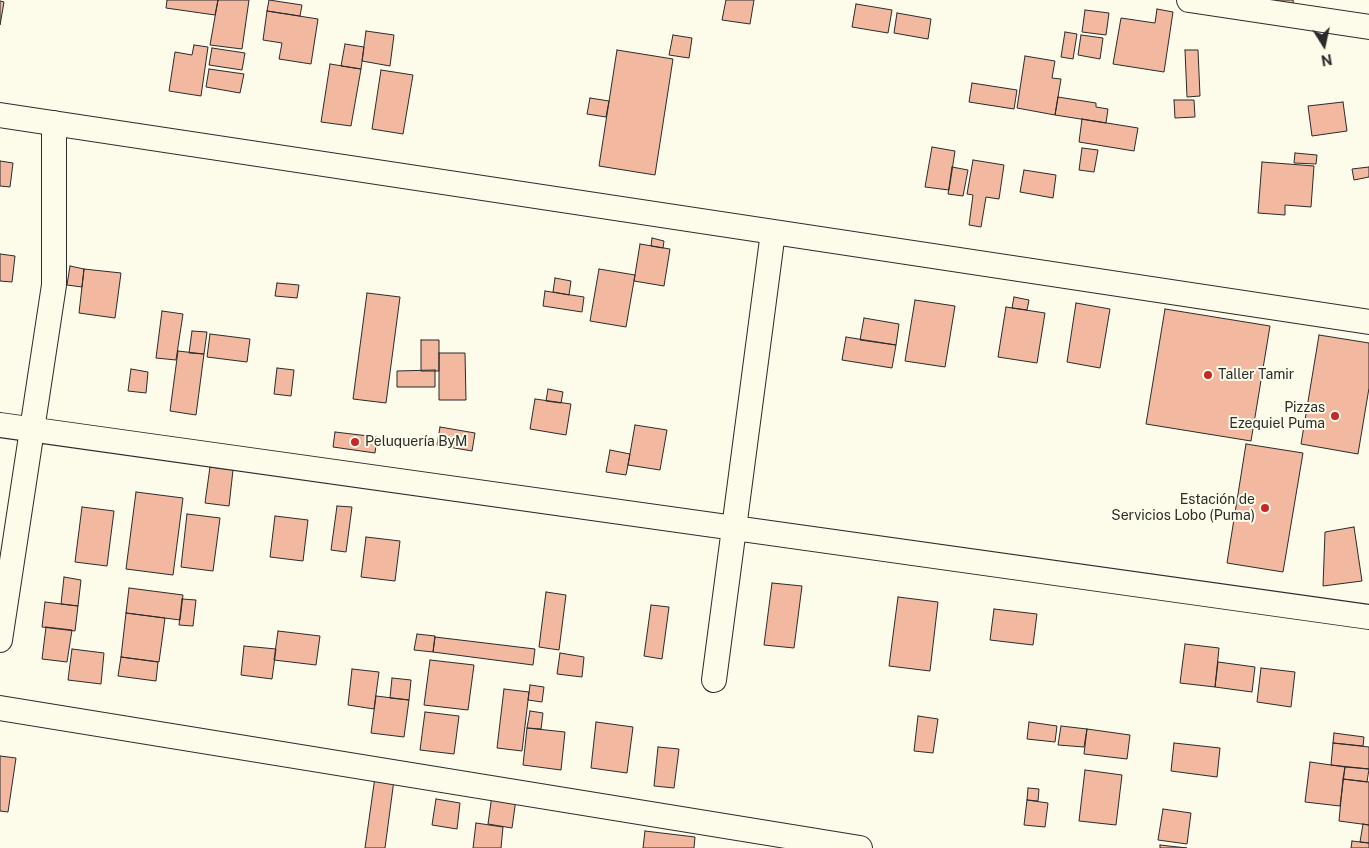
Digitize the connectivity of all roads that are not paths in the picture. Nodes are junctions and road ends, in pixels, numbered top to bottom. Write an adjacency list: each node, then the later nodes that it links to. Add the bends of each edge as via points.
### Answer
1 (1190, 0): 2 (street)
2 (1369, 27)
3 (0, 115): 4 (street)
4 (54, 123): 5 (street); 8 (street, via 54,285)
5 (772, 232): 6 (street); 9 (street)
6 (1369, 322)
7 (0, 425): 8 (street)
8 (31, 429): 9 (street); 11 (street)
9 (734, 528): 10 (street); 12 (street)
10 (1369, 617)
11 (0, 640)
12 (714, 680)
13 (0, 708): 14 (street)
14 (860, 848)

